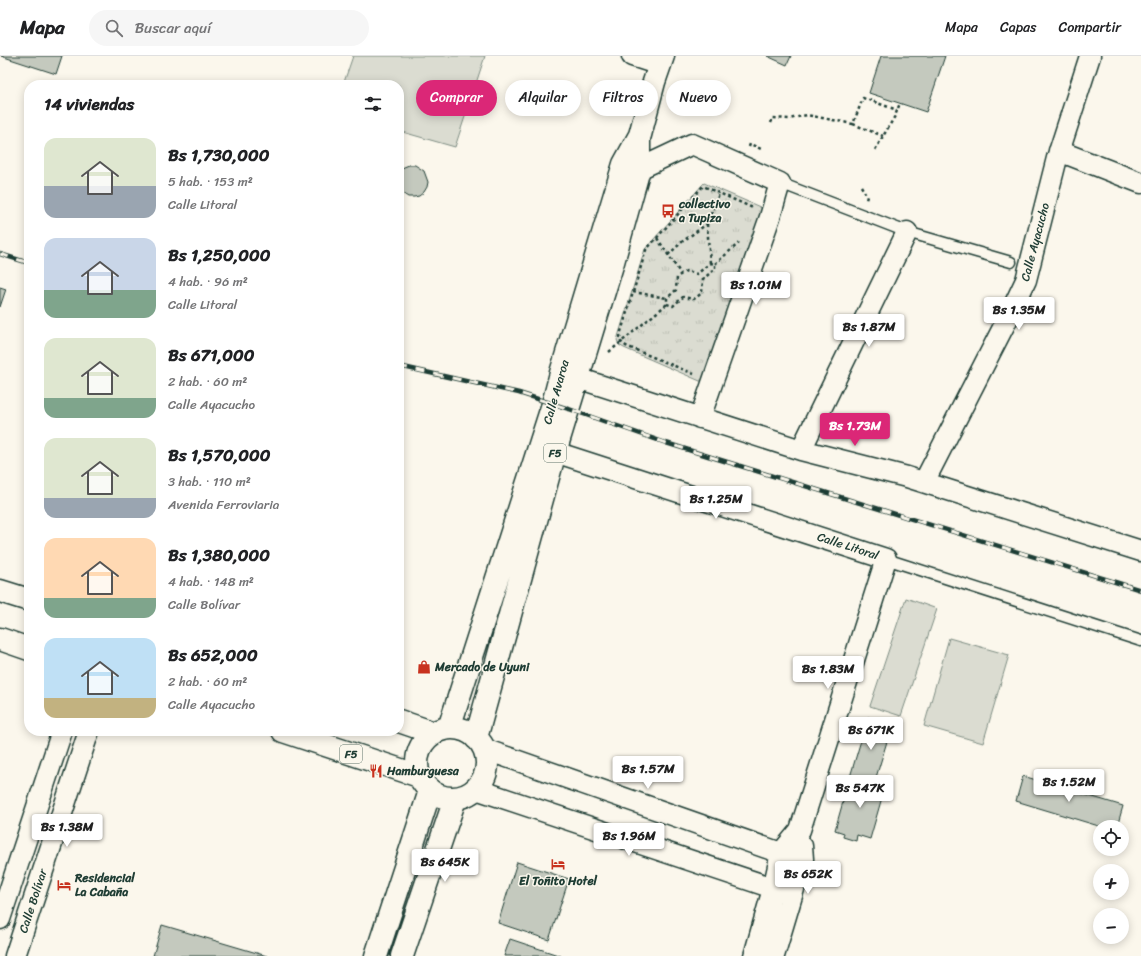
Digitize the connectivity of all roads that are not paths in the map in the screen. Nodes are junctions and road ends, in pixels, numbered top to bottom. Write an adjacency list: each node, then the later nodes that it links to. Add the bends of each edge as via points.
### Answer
1 (632, 56): 3 (street)
2 (1090, 56): 4 (street, Calle Ayacucho)
3 (661, 60): 5 (main road, Calle Avaroa / F5)
4 (1058, 154): 6 (street); 14 (street, Calle Ayacucho, via 1026,280)
5 (632, 166): 7 (street, via 692,144); 10 (main road, Calle Avaroa / F5)
6 (1141, 182)
7 (780, 183): 8 (lane); 11 (street)
8 (907, 232): 9 (lane); 12 (street)
9 (1011, 262)
10 (570, 375): 11 (street); 13 (main road, Calle Avaroa / F5); 23 (main road, Calle Avaroa / F5, via 552,410)
11 (700, 418): 12 (street)
12 (801, 450): 14 (street)
13 (556, 452): 16 (street, Calle Litoral); 27 (main road, Calle Avaroa / F5)
14 (924, 482): 15 (street)
15 (1141, 551)
16 (886, 559): 20 (lane, Calle Litoral); 31 (street)
17 (0, 591): 18 (main road)
18 (24, 598)
19 (0, 639): 21 (main road)
20 (1141, 641)
21 (24, 647)
22 (404, 722): 23 (main road)
23 (442, 730): 27 (main road, via 464,730); 28 (main road, via 426,739 417,756 416,766)
24 (60, 736): 35 (street)
25 (87, 736): 36 (street, Calle Bolívar)
26 (297, 736): 28 (main road, F5)
27 (480, 743): 29 (main road, via 487,760 483,781); 32 (street)
28 (424, 783): 30 (main road, via 437,796); 37 (main road)
29 (476, 789): 30 (main road, via 466,796); 34 (street)
30 (455, 799): 38 (main road)
31 (800, 830): 32 (street); 33 (street)
32 (781, 853): 33 (street); 34 (street)
33 (803, 859): 34 (street)
34 (782, 892): 39 (street); 40 (street)
35 (0, 919)
36 (15, 956)
37 (376, 956)
38 (402, 956)
39 (754, 956)
40 (774, 956)

